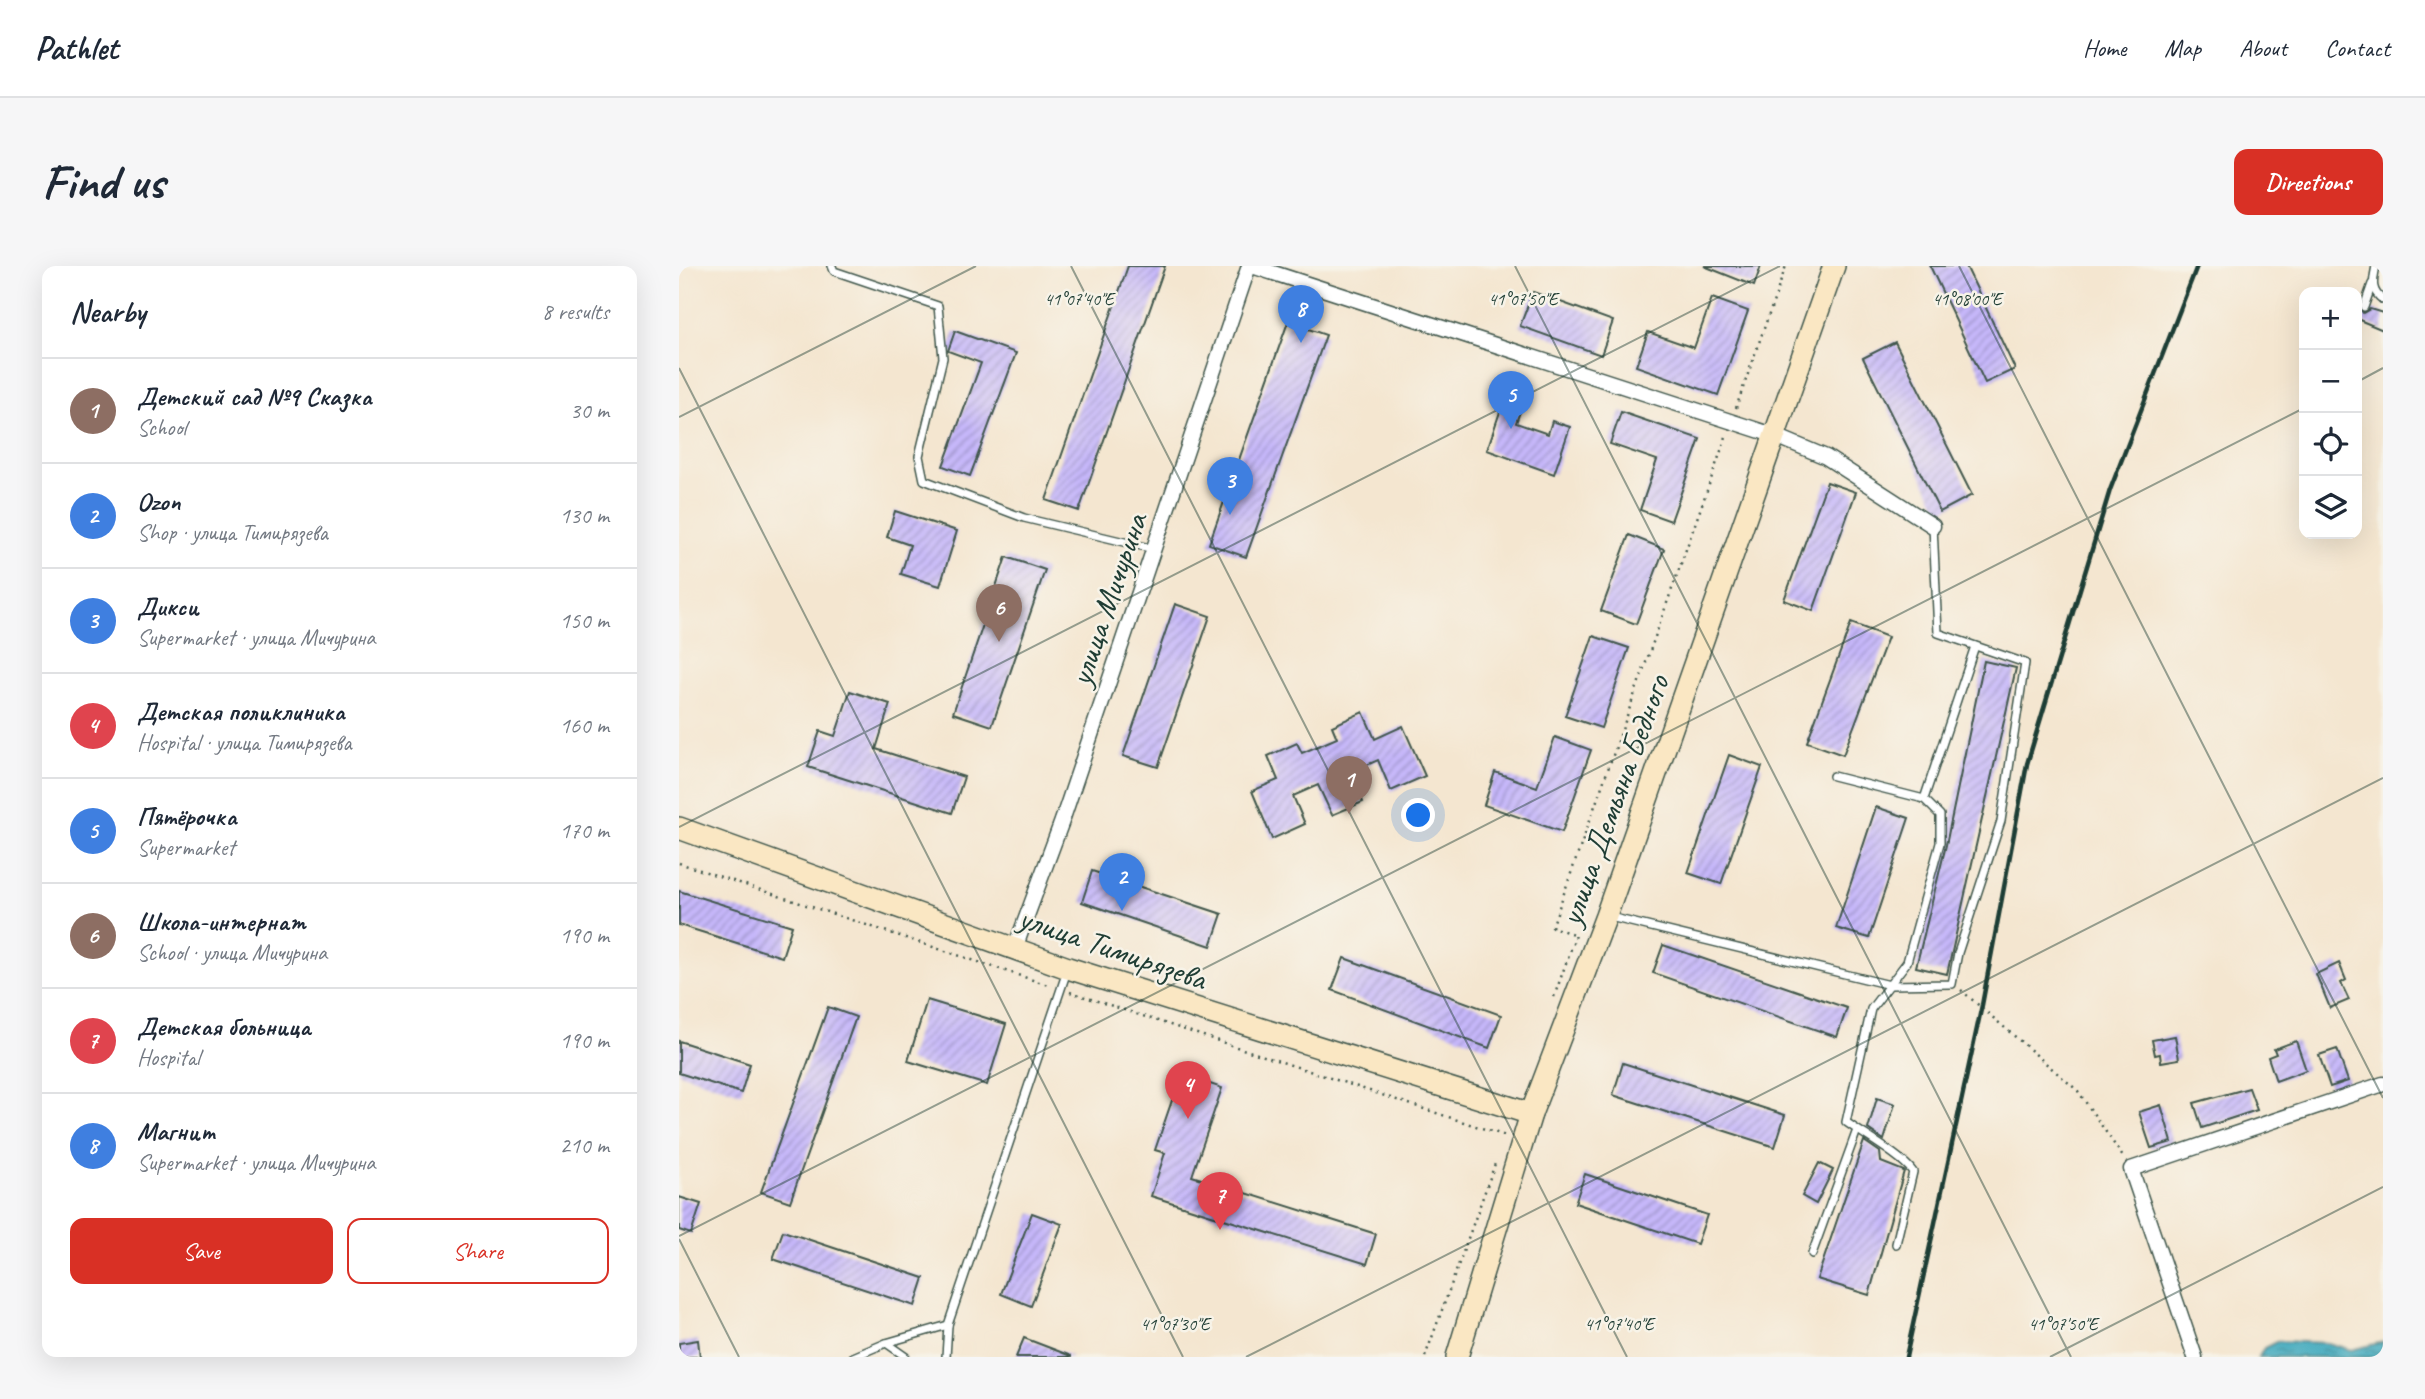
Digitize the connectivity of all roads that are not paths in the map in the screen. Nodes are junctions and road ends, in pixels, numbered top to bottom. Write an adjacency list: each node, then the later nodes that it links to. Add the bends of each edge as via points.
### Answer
1 (832, 266): 10 (lane, via 834,271 938,306 943,358 919,456 924,480 1024,519)
2 (1250, 266): 8 (street); 10 (street, улица Мичурина)
3 (1835, 266): 8 (main road, улица Демьяна Бедного)
4 (2376, 266): 5 (lane)
5 (2372, 284): 6 (lane); 7 (lane)
6 (2383, 300)
7 (2364, 307)
8 (1776, 436): 9 (street, via 1826,457); 15 (main road, улица Демьяна Бедного)
9 (1933, 526): 11 (lane, via 1938,633)
10 (1154, 549): 16 (street, улица Мичурина)
11 (1975, 646): 13 (lane); 18 (lane, via 2025,663 2001,821 1952,984)
12 (1833, 776): 13 (lane)
13 (1924, 799): 18 (lane, via 1940,815 1940,843 1907,962)
14 (679, 828): 16 (main road, улица Тимирязева)
15 (1606, 916): 18 (lane); 20 (main road, улица Демьяна Бедного)
16 (1016, 948): 17 (main road, улица Тимирязева)
17 (1068, 968): 20 (main road, улица Тимирязева); 24 (lane)
18 (1890, 985): 21 (lane, via 1871,1009 1846,1122)
19 (2383, 1084): 30 (street, via 2131,1169)
20 (1523, 1111): 26 (main road, улица Демьяна Бедного)
21 (1857, 1130): 22 (lane, via 1906,1162 1913,1172); 23 (lane)
22 (1896, 1244)
23 (1812, 1254)
24 (948, 1325): 25 (lane); 29 (lane)
25 (886, 1343): 27 (lane); 28 (lane)
26 (1460, 1355)
27 (853, 1357)
28 (906, 1357)
29 (946, 1357)
30 (2195, 1357)

